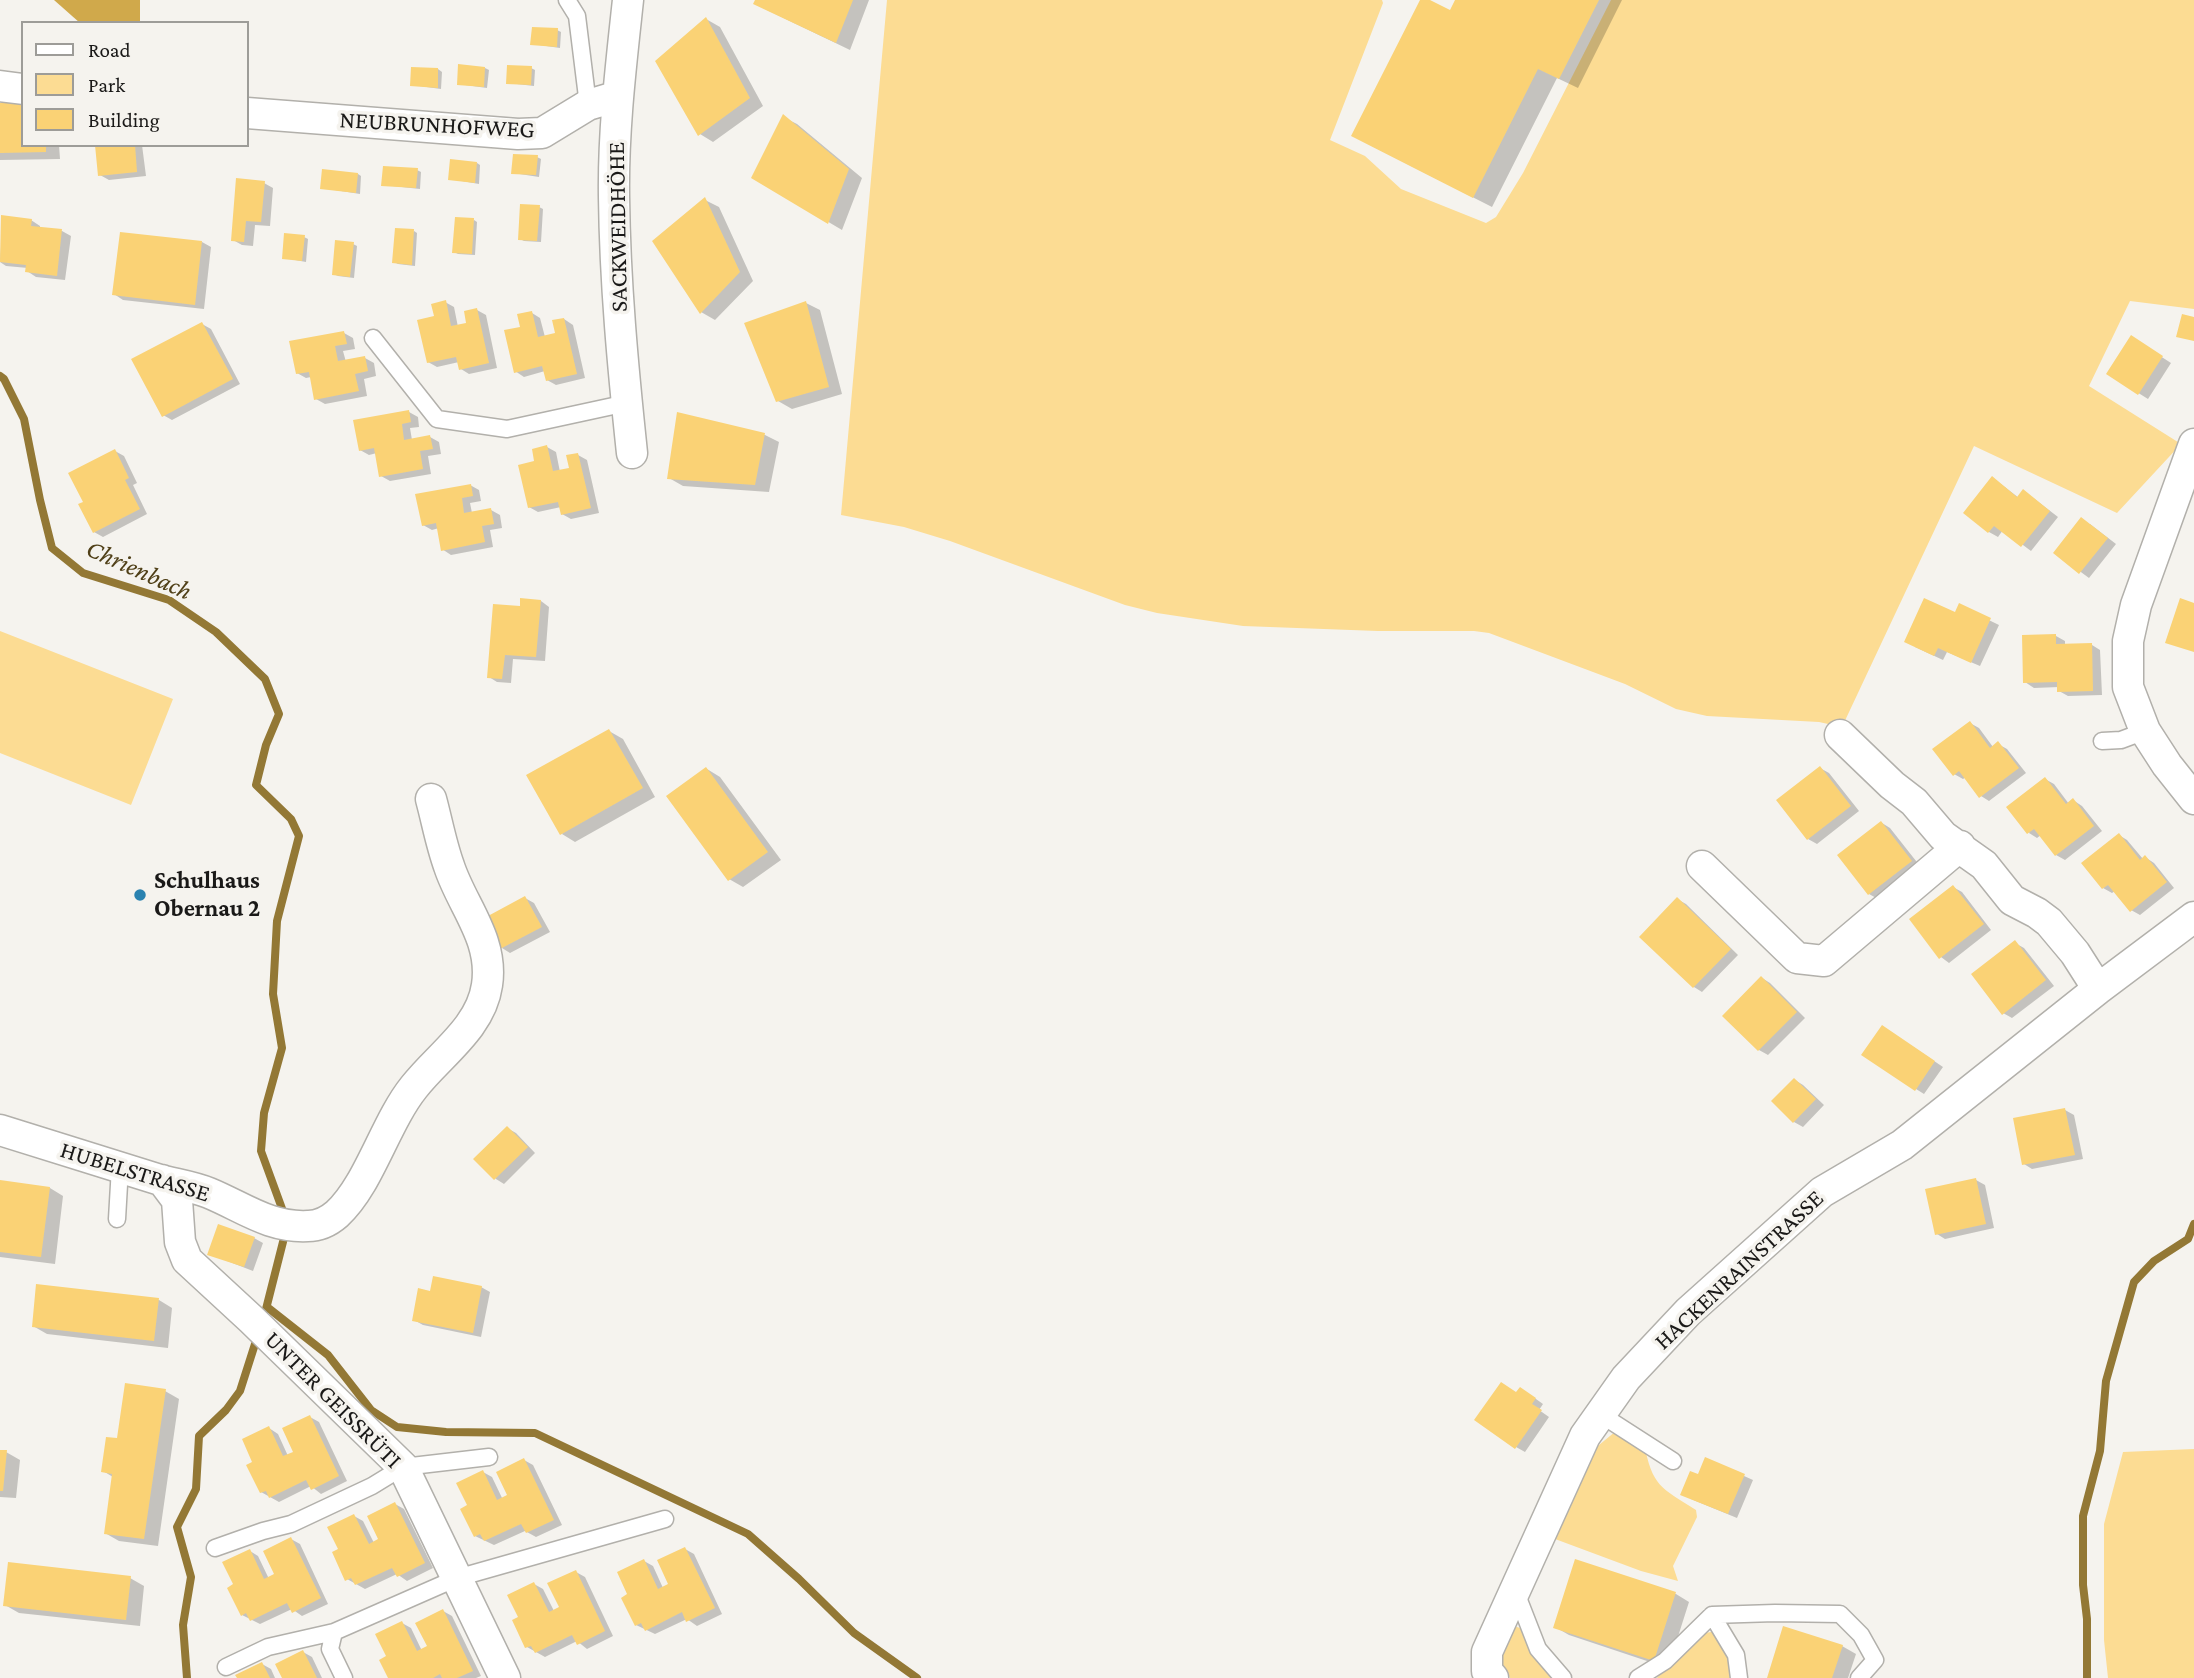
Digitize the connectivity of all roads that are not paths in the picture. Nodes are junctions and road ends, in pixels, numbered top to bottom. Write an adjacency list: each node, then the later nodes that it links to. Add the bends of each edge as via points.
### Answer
1 (567, 0): 6 (lane, via 577,16)
2 (628, 0): 5 (street, SACKWEIDHÖHE)
3 (0, 86): 4 (street)
4 (21, 89)
5 (618, 96): 6 (street, NEUBRUNHOFWEG); 9 (street, SACKWEIDHÖHE, via 614,208)
6 (588, 104): 7 (street, NEUBRUNHOFWEG, via 542,133 518,134)
7 (248, 113)
8 (373, 338): 9 (lane, via 437,419 507,429)
9 (627, 403): 11 (street, SACKWEIDHÖHE)
10 (2193, 449): 12 (street, via 2136,605 2128,640 2128,687)
11 (632, 453)
12 (2145, 731): 14 (lane); 16 (street)
13 (1840, 735): 17 (street, via 1914,802 1943,836)
14 (2102, 741)
15 (431, 799): 23 (street, HUBELSTRASSE, via 449,867 478,924 488,984 482,1007 413,1088 347,1203 328,1220 310,1226 272,1223 208,1192)
16 (2194, 799)
17 (1960, 846): 18 (street, via 1824,961 1797,958); 20 (street, via 1984,865 2012,900 2049,922)
18 (1702, 866)
19 (2194, 917): 20 (street, HACKENRAINSTRASSE)
20 (2098, 989): 25 (street, HACKENRAINSTRASSE, via 1902,1145 1822,1192 1688,1312 1626,1378)
21 (0, 1130): 22 (street, HUBELSTRASSE)
22 (120, 1167): 23 (street, HUBELSTRASSE); 24 (lane)
23 (162, 1180): 28 (street, UNTER GEISSRÜTI, via 177,1200 180,1242 187,1260)
24 (117, 1219)
25 (1600, 1414): 27 (lane); 32 (street, HACKENRAINSTRASSE, via 1585,1436)
26 (489, 1457): 28 (lane)
27 (1673, 1461)
28 (403, 1468): 30 (lane, via 291,1524); 31 (street, UNTER GEISSRÜTI)
29 (665, 1518): 31 (lane)
30 (215, 1548)
31 (457, 1577): 34 (lane); 38 (street, UNTER GEISSRÜTI)
32 (1515, 1590): 36 (street, HACKENRAINSTRASSE, via 1487,1652); 39 (lane, via 1538,1649)
33 (1712, 1615): 40 (lane, via 1665,1661); 41 (lane, via 1736,1655); 42 (lane, via 1840,1614 1861,1635 1875,1660)
34 (334, 1632): 35 (lane, via 268,1647); 37 (lane, via 330,1649)
35 (226, 1667)
36 (1487, 1676)
37 (344, 1678)
38 (505, 1678)
39 (1563, 1678)
40 (1638, 1678)
41 (1739, 1678)
42 (1859, 1678)

